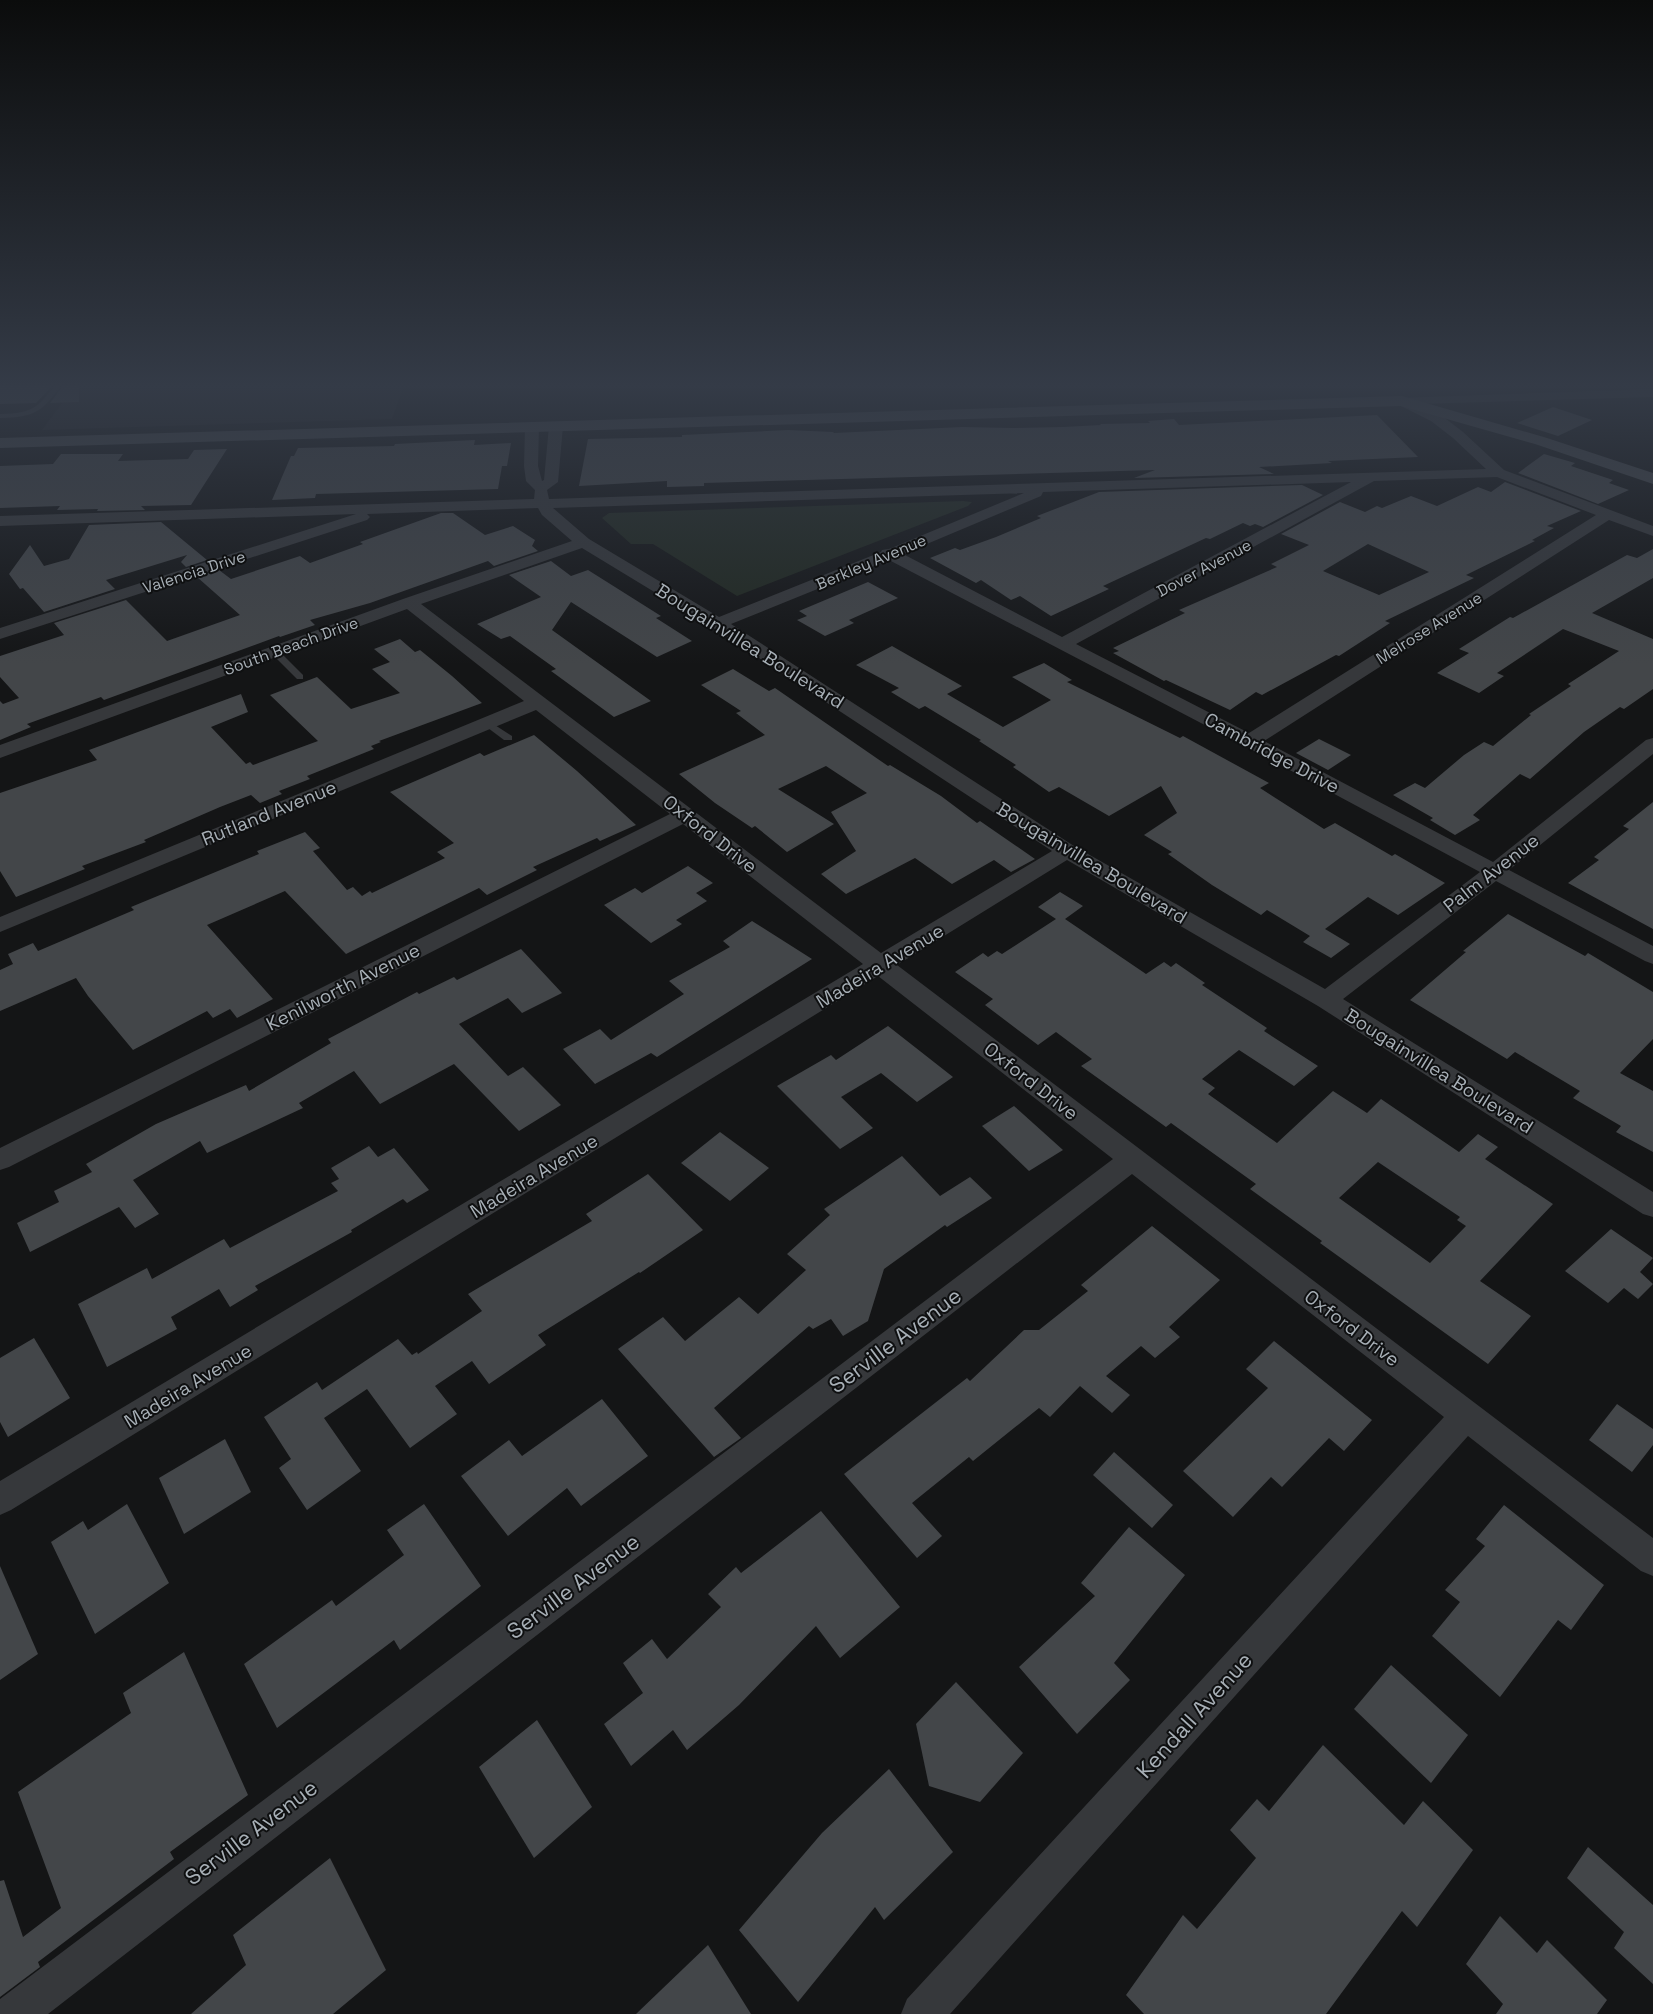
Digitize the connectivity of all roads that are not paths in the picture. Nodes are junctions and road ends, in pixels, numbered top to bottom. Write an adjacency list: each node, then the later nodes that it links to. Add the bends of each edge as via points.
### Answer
1 (532, 477): 6 (street, Bougainvillea Boulevard)
2 (551, 477): 6 (street)
3 (1372, 477): 5 (street); 16 (street, Dover Avenue)
4 (1510, 477): 8 (street)
5 (1050, 488): 6 (street); 12 (street, Berkley Avenue)
6 (543, 496): 7 (street); 11 (street, Bougainvillea Boulevard, via 547,512)
7 (388, 509): 9 (street); 15 (street, Valencia Drive)
8 (1607, 514): 10 (street); 22 (street, Melrose Avenue)
9 (0, 521)
10 (1653, 531)
11 (583, 542): 13 (street, South Beach Drive); 14 (street, Bougainvillea Boulevard)
12 (888, 554): 14 (street, Berkley Avenue); 16 (street, Cambridge Drive)
13 (409, 603): 17 (street, South Beach Drive); 19 (street, Oxford Drive)
14 (718, 623): 26 (street, Bougainvillea Boulevard)
15 (3, 629)
16 (1062, 644): 22 (street, Cambridge Drive)
17 (275, 652): 18 (lane); 24 (street, South Beach Drive)
18 (300, 677)
19 (538, 702): 20 (street, Rutland Avenue); 25 (street, Oxford Drive)
20 (487, 723): 21 (lane); 28 (street, Rutland Avenue)
21 (508, 738)
22 (1250, 741): 27 (street, Cambridge Drive)
23 (1653, 744): 27 (street, Palm Avenue)
24 (0, 752)
25 (685, 815): 30 (street, Oxford Drive); 33 (street, Kenilworth Avenue)
26 (1067, 851): 30 (street, Madeira Avenue); 31 (street, Bougainvillea Boulevard)
27 (1494, 872): 29 (street, Cambridge Drive); 31 (street, Palm Avenue)
28 (0, 925)
29 (1653, 956)
30 (881, 965): 32 (street, Oxford Drive); 36 (street, Madeira Avenue)
31 (1326, 1000): 34 (street, Bougainvillea Boulevard)
32 (1132, 1159): 35 (street, Oxford Drive); 38 (street, Serville Avenue)
33 (0, 1160)
34 (1653, 1206)
35 (1466, 1415): 37 (street, Oxford Drive); 39 (street, Kendall Avenue)
36 (0, 1499)
37 (1653, 1560)
38 (14, 2014)
39 (922, 2014)

